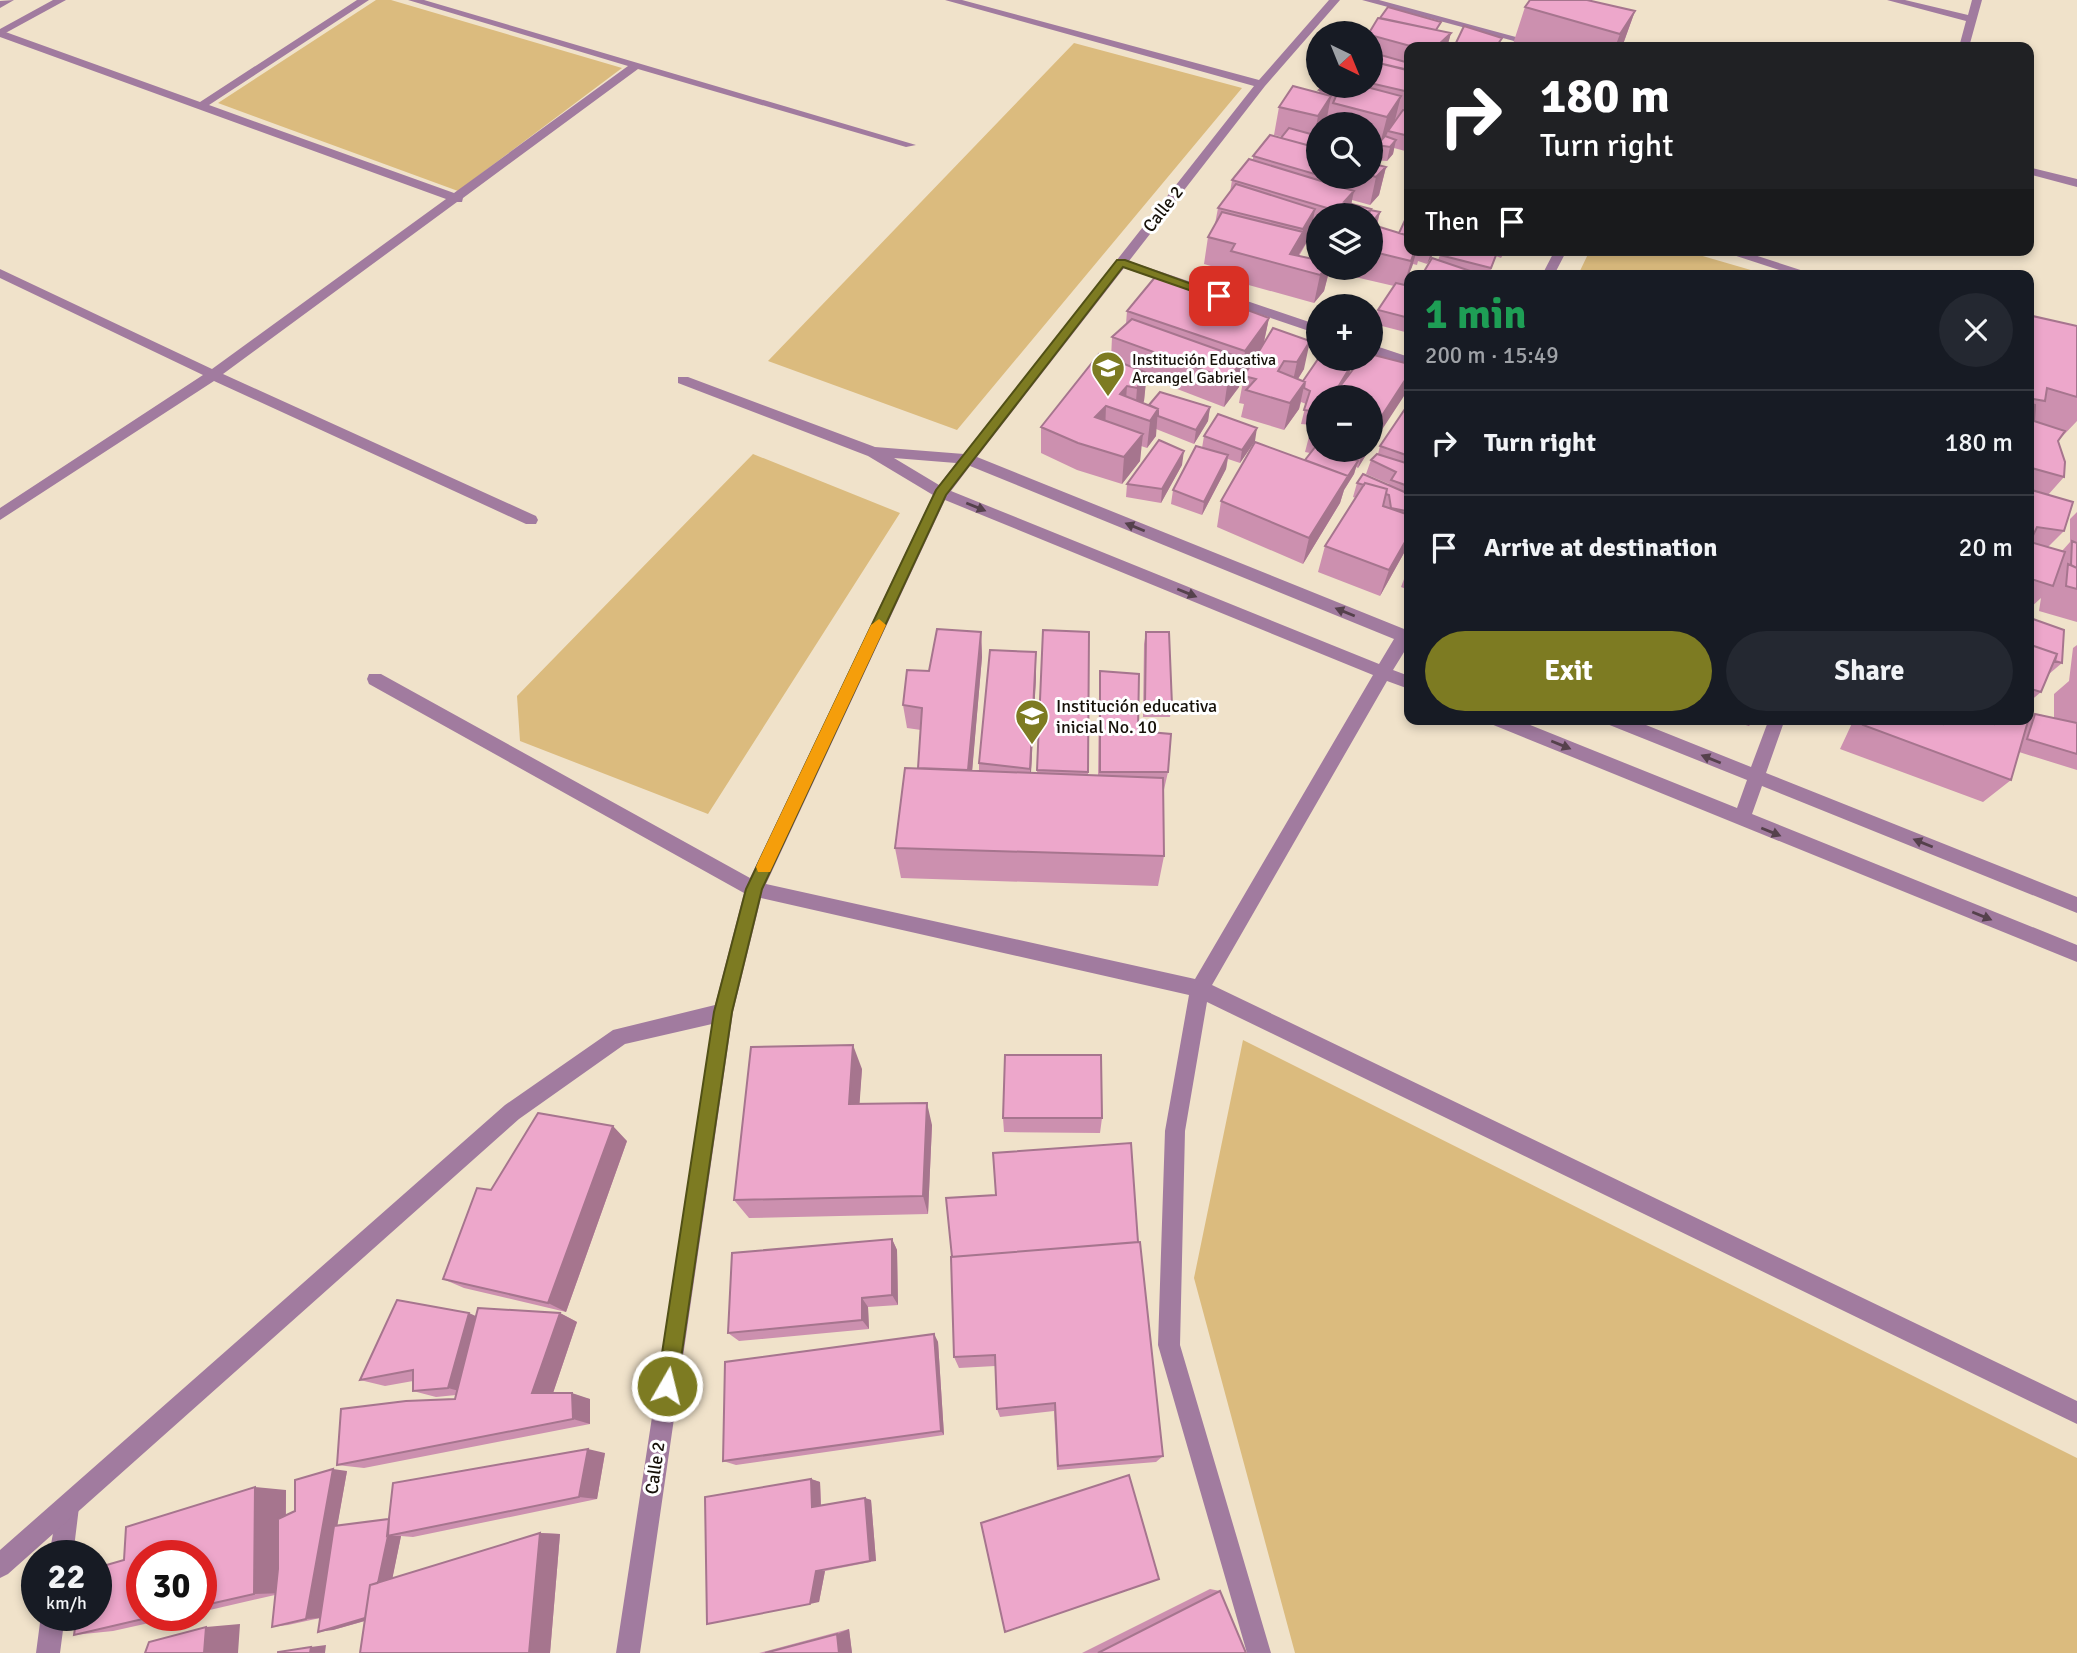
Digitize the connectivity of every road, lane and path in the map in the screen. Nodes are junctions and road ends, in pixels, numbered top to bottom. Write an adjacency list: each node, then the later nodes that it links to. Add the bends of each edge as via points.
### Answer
1 (9, 0): 10 (street)
2 (61, 0): 12 (street)
3 (365, 0): 17 (street)
4 (413, 0): 15 (street)
5 (950, 0): 16 (street)
6 (1335, 0): 16 (street, Calle 2)
7 (1367, 0): 13 (street)
8 (1892, 0): 11 (street)
9 (1977, 0): 11 (street)
10 (0, 5)
11 (1972, 19): 14 (street)
12 (0, 33): 17 (street)
13 (1529, 42)
14 (1965, 42)
15 (637, 65): 18 (street); 21 (street)
16 (1261, 84): 23 (street, Calle 2)
17 (202, 105): 21 (street)
18 (910, 145)
19 (2034, 172): 20 (street)
20 (2077, 183)
21 (458, 199): 29 (street)
22 (1745, 256): 24 (street)
23 (1121, 263): 26 (street); 32 (street, Calle 2)
24 (1793, 270)
25 (0, 273): 29 (street)
26 (1306, 326)
27 (1383, 353): 28 (street)
28 (1404, 360)
29 (213, 375): 34 (street); 35 (street)
30 (683, 380): 31 (street)
31 (873, 452): 32 (street); 33 (street)
32 (967, 459): 33 (street, Calle 2); 36 (street, one-way to 32)
33 (941, 493): 38 (street, one-way to 38); 46 (street, Calle 2)
34 (0, 515)
35 (531, 520)
36 (1404, 636)
37 (1404, 641): 38 (street)
38 (1383, 672): 40 (street); 49 (street)
39 (376, 679): 46 (street)
40 (1404, 681)
41 (1511, 725): 45 (street, one-way to 45)
42 (1628, 725): 44 (street, one-way to 42)
43 (1775, 725): 44 (street)
44 (1756, 776): 45 (street); 47 (street, one-way to 44)
45 (1741, 820): 48 (street, one-way to 48)
46 (754, 889): 49 (street); 50 (street, Calle 2)
47 (2077, 905)
48 (2077, 954)
49 (1199, 989): 51 (street); 58 (street, via 1175,1131 1168,1345)
50 (723, 1012): 52 (street, via 620,1037 512,1112); 57 (street, Calle 2)
51 (2077, 1413)
52 (67, 1507): 53 (street); 54 (street)
53 (63, 1540)
54 (0, 1566)
55 (51, 1631): 56 (street)
56 (48, 1653)
57 (628, 1653)
58 (1259, 1653)

